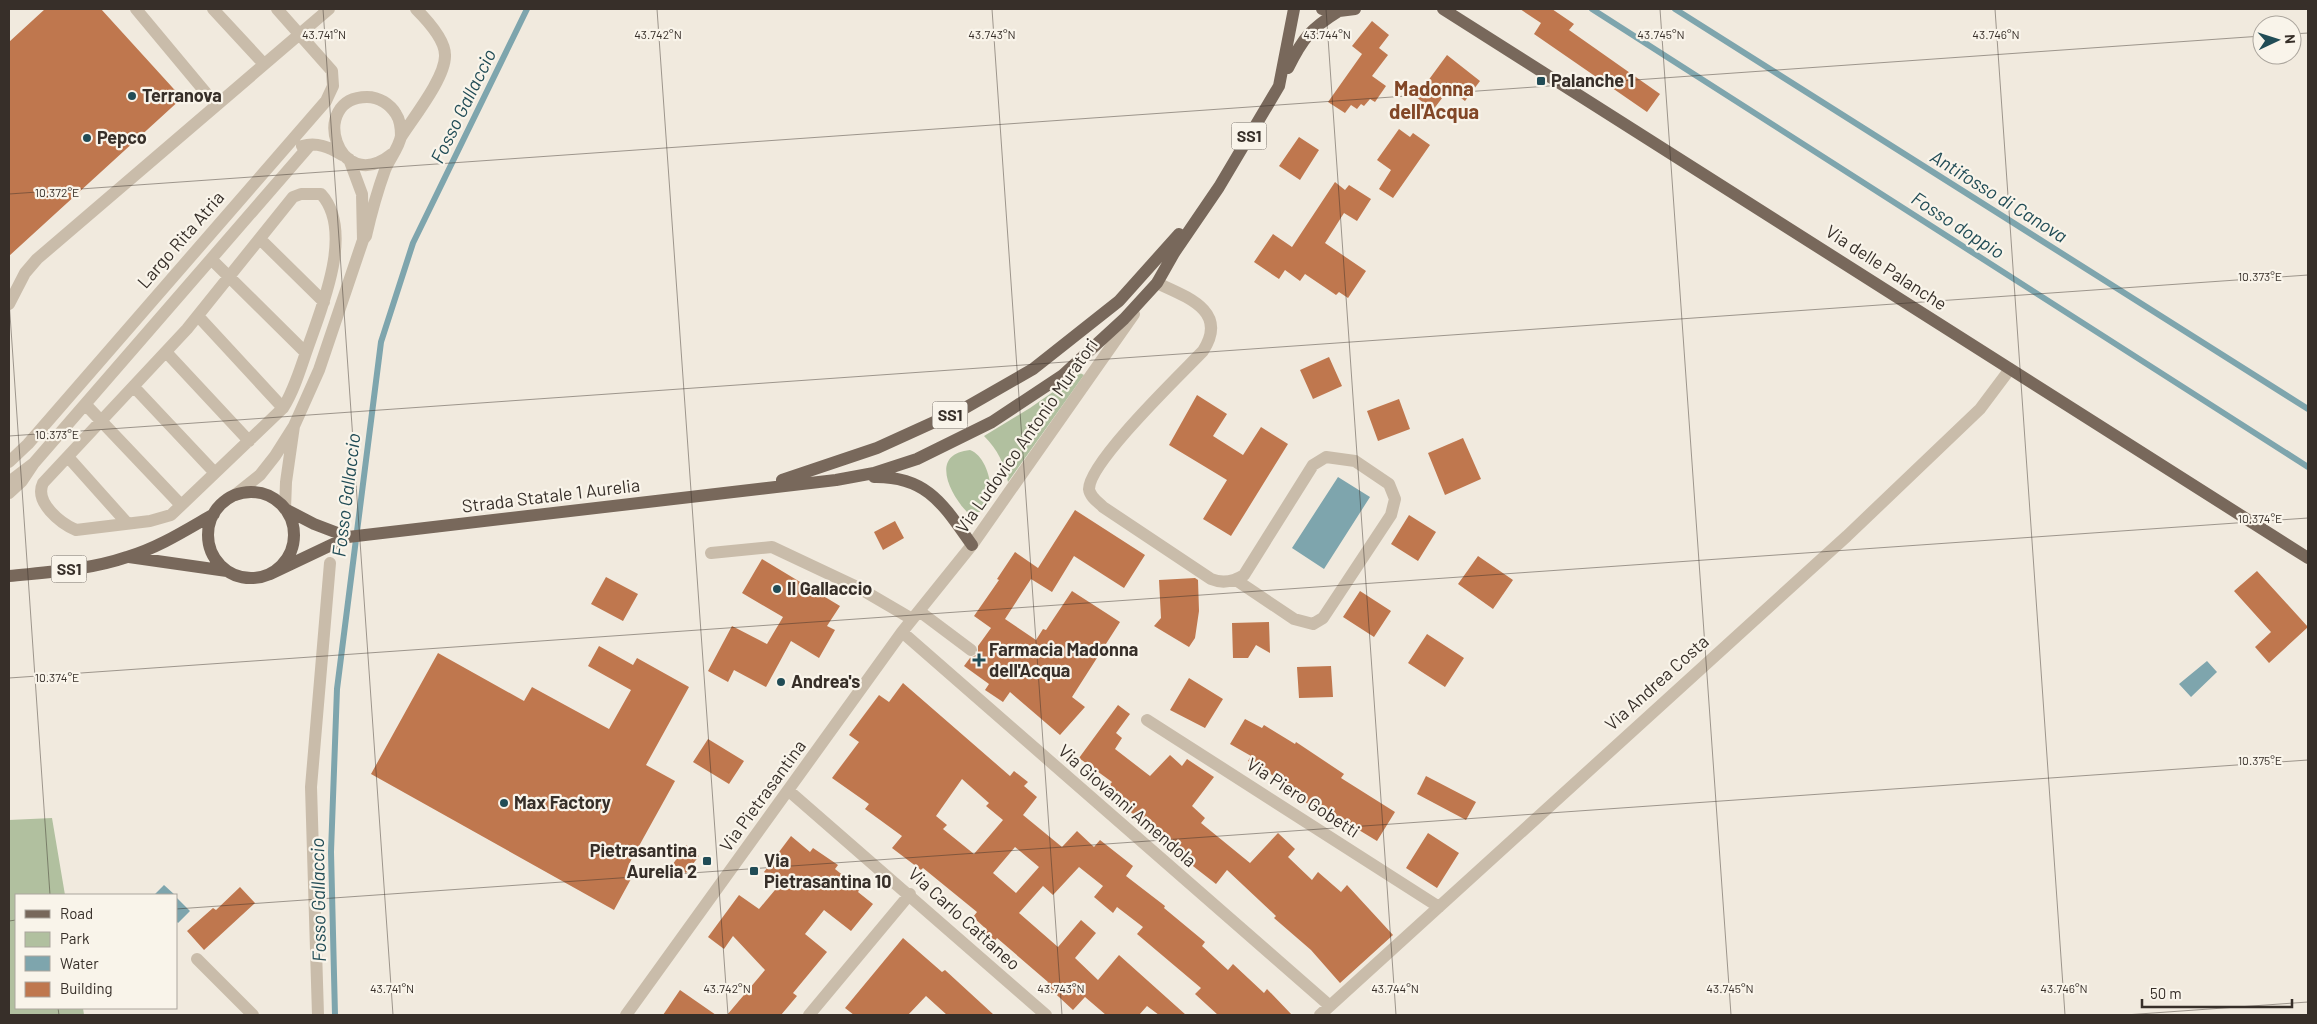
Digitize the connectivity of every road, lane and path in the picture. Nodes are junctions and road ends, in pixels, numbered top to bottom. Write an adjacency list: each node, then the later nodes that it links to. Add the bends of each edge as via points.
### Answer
1 (136, 9): 14 (street)
2 (213, 9): 12 (street)
3 (277, 9): 11 (street, Largo Rita Atria)
4 (329, 9): 11 (street)
5 (416, 9): 15 (street, via 441,41 445,54 439,78)
6 (1294, 9): 13 (main road, Strada Statale 1 Aurelia)
7 (1322, 9): 10 (main road)
8 (1355, 9): 10 (main road)
9 (1443, 9): 31 (main road, Via delle Palanche)
10 (1339, 11): 13 (main road, via 1315,26 1306,36)
11 (300, 34): 12 (street); 19 (street, Largo Rita Atria, via 329,66 333,86 326,101)
12 (264, 64): 14 (street)
13 (1280, 86): 20 (main road, Strada Statale 1 Aurelia / SS1)
14 (216, 105): 27 (street, via 37,259)
15 (401, 137): 17 (street); 18 (street, via 398,118 393,110 378,99 358,98 342,109 336,118 334,139)
16 (310, 145): 18 (street, via 330,147); 19 (street); 23 (street)
17 (392, 154): 18 (street, via 374,164 364,165); 22 (street)
18 (347, 158): 22 (street, via 362,194)
19 (271, 162): 39 (street, Largo Rita Atria)
20 (1211, 199): 25 (main road, Strada Statale 1 Aurelia / SS1); 44 (main road, Strada Statale 1 Aurelia / SS1, via 1119,301 1034,369 965,408 877,448)
21 (260, 239): 24 (street); 26 (street); 26 (street, via 293,197 321,194 330,203 334,216 335,240 334,263)
22 (363, 240): 36 (street, via 319,370)
23 (211, 259): 24 (street); 33 (street)
24 (229, 277): 28 (street); 30 (street)
25 (1153, 287): 42 (main road, Strada Statale 1 Aurelia / SS1, via 1085,357 992,422 917,459 874,473); 52 (street, Via Ludovico Antonio Muratori); 60 (street, via 1194,300 1205,310 1211,320 1209,341 1109,451 1094,472 1090,494 1147,538 1211,579 1218,582)
26 (324, 302): 30 (street)
27 (9, 304)
28 (198, 316): 29 (street); 34 (street)
29 (166, 352): 32 (street); 37 (street)
30 (306, 353): 34 (street, via 293,390)
31 (2010, 369): 55 (main road, Via delle Palanche); 68 (street, Via Andrea Costa, via 1980,409 1847,536)
32 (134, 386): 35 (street); 41 (street)
33 (85, 404): 35 (street); 40 (street)
34 (282, 408): 37 (street)
35 (101, 421): 38 (street); 47 (street)
36 (294, 426): 46 (street, via 260,475); 48 (street)
37 (249, 440): 41 (street)
38 (68, 457): 50 (street); 50 (street, via 43,483 45,506 76,530)
39 (9, 462)
40 (34, 463): 43 (street); 45 (street)
41 (215, 473): 47 (street)
42 (848, 477): 44 (main road, Strada Statale 1 Aurelia / SS1); 52 (main road, via 890,477 918,484 944,506)
43 (9, 482)
44 (758, 488): 51 (main road, Strada Statale 1 Aurelia / SS1)
45 (9, 493)
46 (235, 495): 48 (main road, SS1, via 246,492 263,494 278,501); 49 (main road, SS1)
47 (181, 505): 50 (street, via 171,515 160,519)
48 (285, 509): 51 (main road, SS1); 58 (main road, via 292,522 293,546 287,560)
49 (214, 514): 54 (main road, SS1, via 171,539); 57 (main road, via 209,529 210,545 216,559)
50 (127, 524)
51 (348, 537): 58 (main road, SS1)
52 (972, 545): 61 (street, Via Ludovico Antonio Muratori)
53 (711, 553): 62 (street, via 772,547)
54 (129, 557): 57 (main road, SS1); 59 (main road, SS1, via 88,567)
55 (2308, 558)
56 (330, 563): 72 (street, via 311,787)
57 (227, 570): 58 (main road, SS1, via 248,578)
58 (270, 574)
59 (9, 576)
60 (1236, 580): 60 (street, via 1244,575 1313,465 1326,457 1355,461 1389,484 1395,499 1391,515 1323,618 1313,624 1294,619)
61 (929, 598): 62 (street, Via Pietrasantina)
62 (915, 615): 63 (street, Via Pietrasantina); 64 (street)
63 (902, 632): 66 (street, Via Pietrasantina); 70 (street, Via Giovanni Amendola)
64 (970, 650)
65 (1147, 720): 68 (street, Via Piero Gobetti)
66 (789, 791): 67 (street, Via Carlo Cattaneo); 73 (street, Via Pietrasantina)
67 (910, 894): 74 (street); 75 (street, Via Carlo Cattaneo)
68 (1440, 907): 70 (street, Via Andrea Costa)
69 (197, 959): 71 (street)
70 (1330, 1006): 76 (street, Via Andrea Costa)
71 (252, 1015)
72 (318, 1015)
73 (626, 1015)
74 (809, 1015)
75 (1046, 1015)
76 (1320, 1015)

